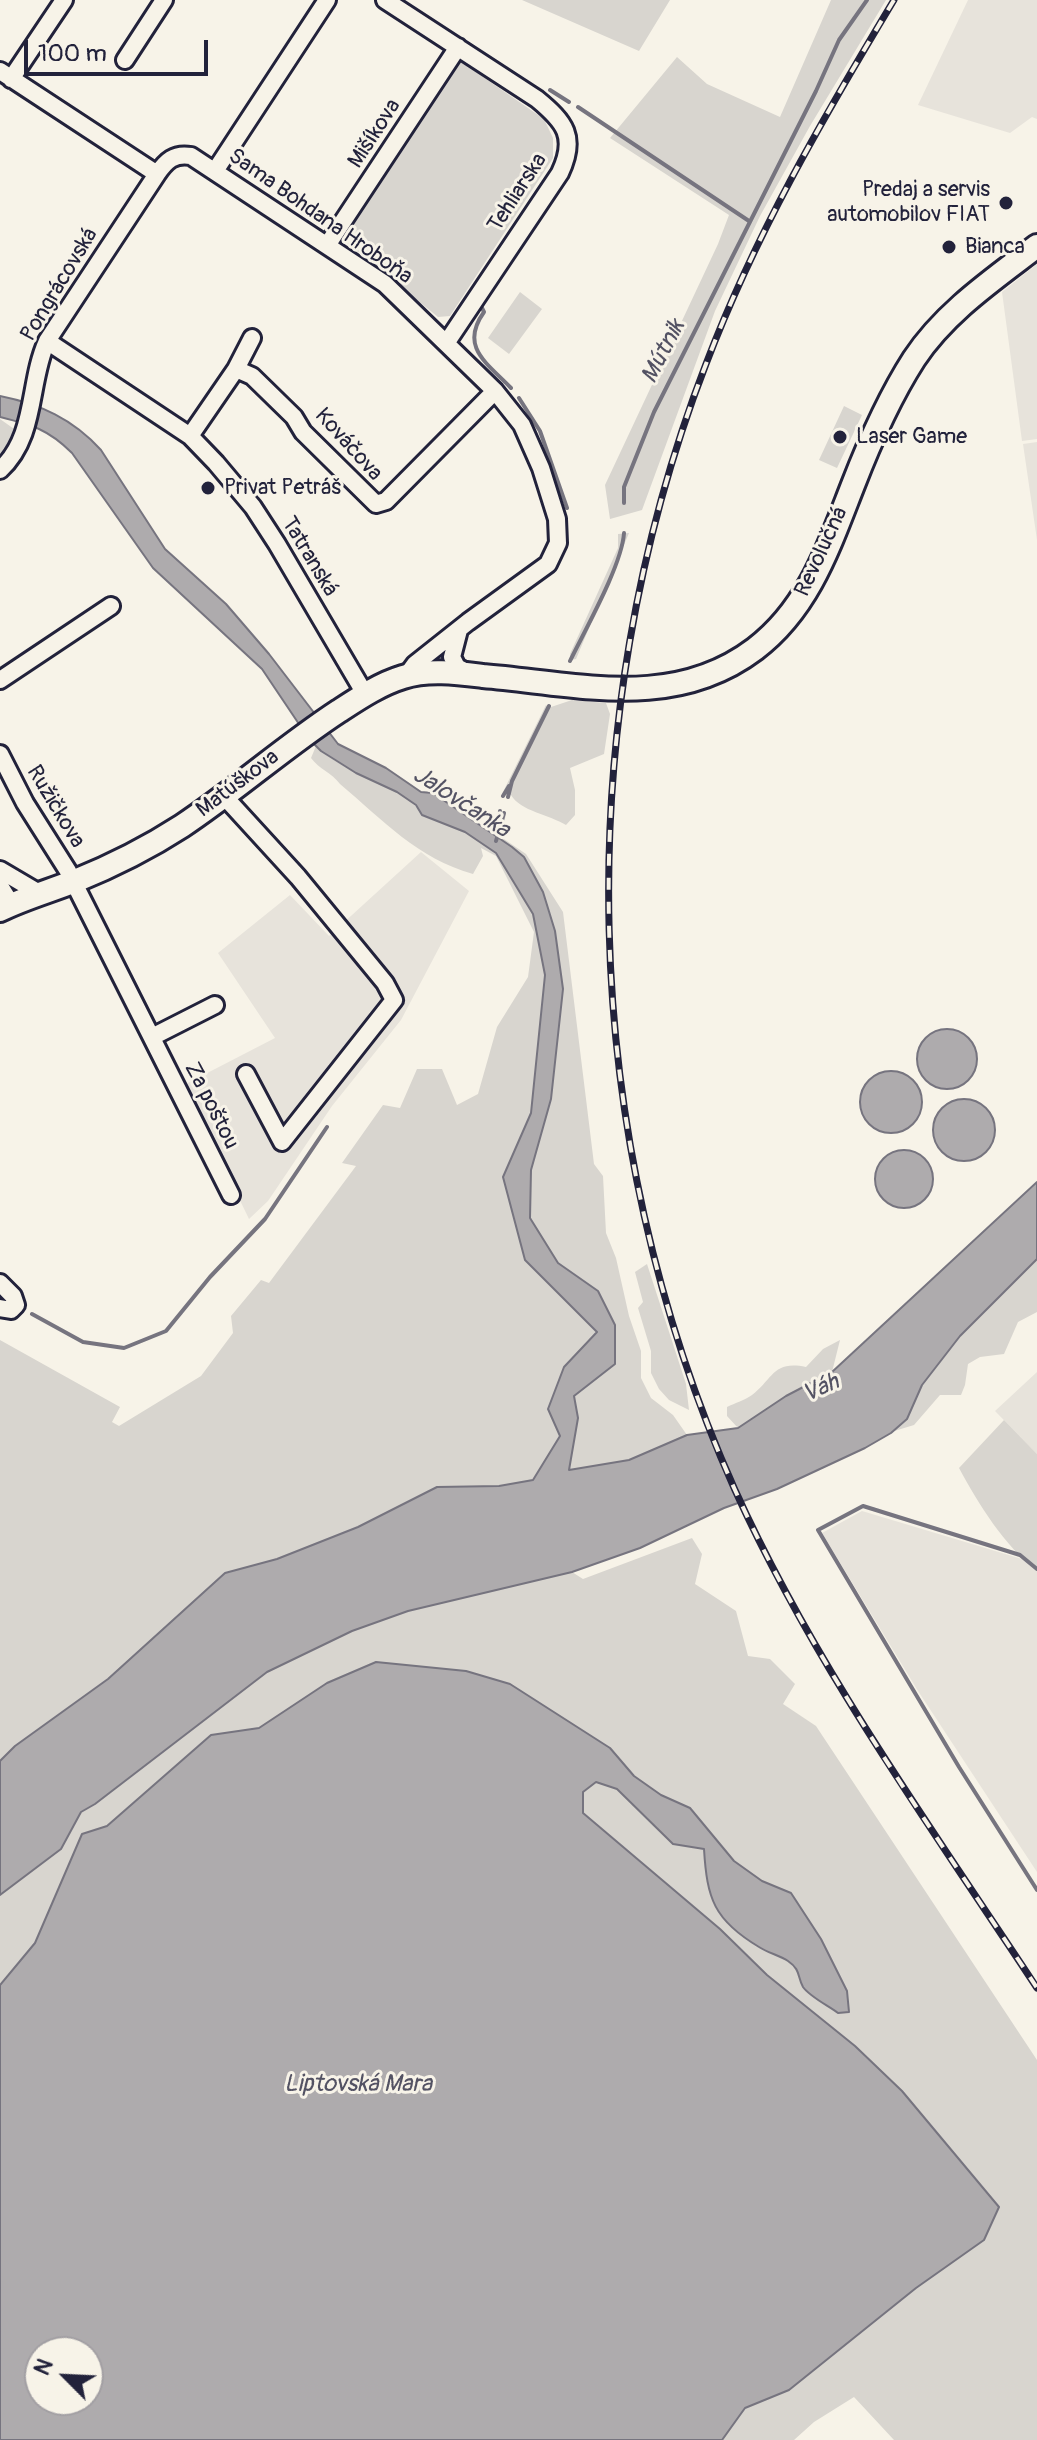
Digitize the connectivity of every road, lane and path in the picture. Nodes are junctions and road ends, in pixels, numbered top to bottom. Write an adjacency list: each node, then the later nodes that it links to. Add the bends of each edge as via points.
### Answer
1 (64, 0): 7 (street)
2 (164, 0): 6 (street)
3 (327, 0): 8 (street)
4 (385, 0): 5 (street, Tehliarska)
5 (458, 47): 10 (street, Mišíkova); 14 (street, Tehliarska, via 560,118 568,147 560,173)
6 (125, 60)
7 (5, 75): 9 (street)
8 (215, 171): 9 (street, Sama Bohdana Hroboňa, via 191,156 177,155); 10 (street, Sama Bohdana Hroboňa)
9 (157, 174): 13 (street, Pongrácovská)
10 (328, 244): 14 (street, Sama Bohdana Hroboňa, via 385,284)
11 (1037, 246): 22 (main road, Revolučná, via 954,312 917,355 875,433 808,590 756,648 722,670 667,688)
12 (252, 338): 15 (street)
13 (47, 341): 17 (street, Tatranská); 18 (street, Pongrácovská, via 24,430)
14 (447, 342): 16 (street, Sama Bohdana Hroboňa)
15 (236, 369): 16 (street, Kováčova, via 252,376 376,504 386,501); 17 (street)
16 (495, 391): 19 (street, Sama Bohdana Hroboňa, via 532,445)
17 (190, 436): 25 (street, Tatranská, via 253,507)
18 (0, 470)
19 (559, 535): 21 (street, Matúškova, via 548,564)
20 (111, 606): 24 (street)
21 (459, 630): 22 (street, via 452,657); 23 (street, Matúškova)
22 (470, 674): 23 (main road, Revolučná)
23 (407, 675): 25 (main road, Matúškova)
24 (0, 680)
25 (365, 694): 27 (main road, Matúškova)
26 (0, 754): 29 (street, Ružičkova)
27 (223, 795): 29 (main road, Matúškova, via 144,849); 34 (street, via 298,877 394,1000 282,1142)
28 (0, 870): 30 (street)
29 (72, 882): 30 (main road, Matúškova); 33 (street, Za poštou)
30 (39, 893): 31 (main road, Matúškova)
31 (4, 900)
32 (215, 1005): 33 (street)
33 (152, 1037): 35 (street, Za poštou)
34 (246, 1074)
35 (231, 1195)
36 (0, 1283): 37 (street, via 16,1305)
37 (0, 1308)

